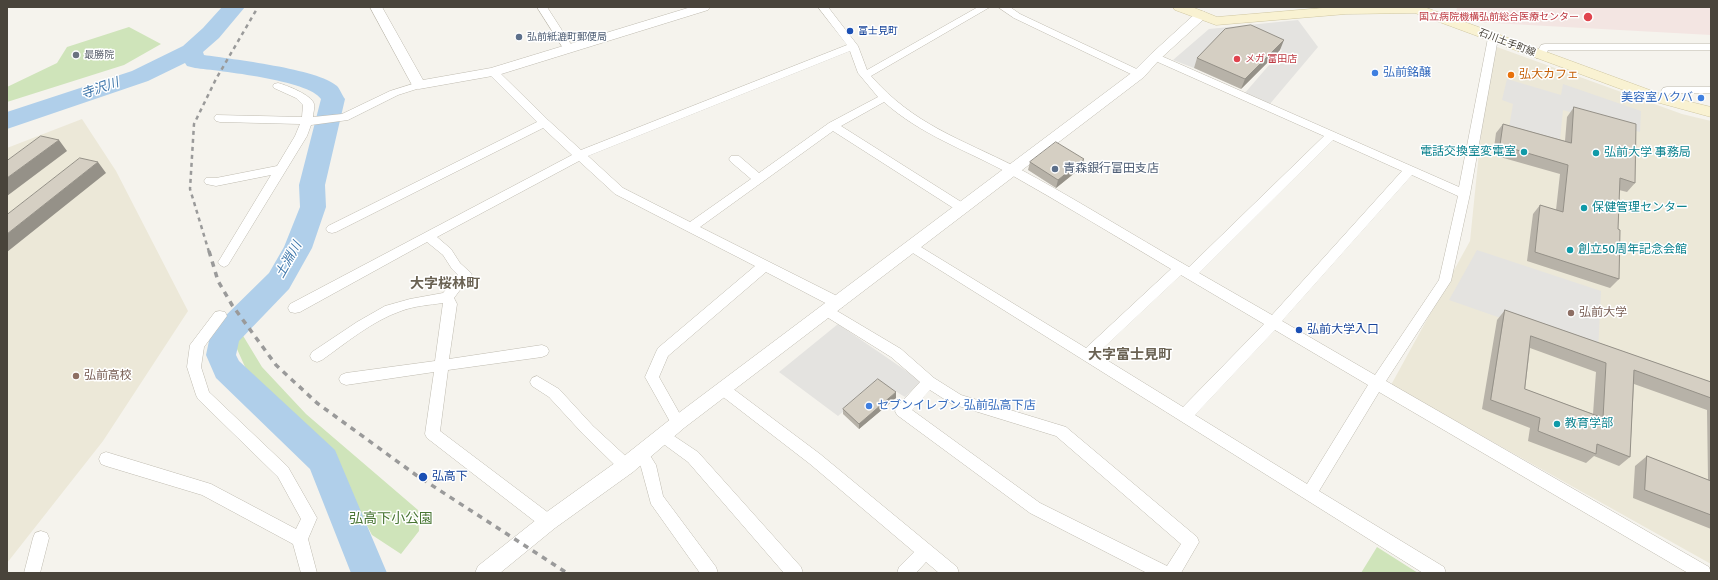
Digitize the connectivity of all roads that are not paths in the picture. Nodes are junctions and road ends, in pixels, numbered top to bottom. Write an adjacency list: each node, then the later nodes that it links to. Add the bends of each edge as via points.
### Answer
1 (376, 7): 20 (street)
2 (542, 7): 14 (street)
3 (704, 7): 14 (street)
4 (823, 7): 12 (street)
5 (985, 7): 19 (street)
6 (1003, 7): 18 (street)
7 (1180, 7): 10 (main road, 石川土手町線)
8 (1214, 7): 10 (main road)
9 (1416, 8): 10 (main road, 石川土手町線, via 1346,10 1216,20); 11 (main road, 石川土手町線)
10 (1204, 11): 16 (street)
11 (1493, 38): 15 (main road, 石川土手町線); 38 (street)
12 (853, 46): 19 (street); 31 (street)
13 (1711, 47): 15 (street, via 1545,46)
14 (569, 49): 17 (street)
15 (1540, 56): 24 (main road, 石川土手町線)
16 (1155, 57): 18 (street); 30 (street)
17 (494, 72): 20 (street); 28 (street)
18 (1139, 74): 34 (street)
19 (865, 76): 23 (street)
20 (419, 85): 27 (street, via 340,117)
21 (278, 86): 27 (street, via 300,96 309,104)
22 (1711, 90): 24 (street, via 1667,90)
23 (884, 98): 29 (street); 34 (street, via 908,116 963,148)
24 (1661, 99): 25 (main road, 石川土手町線)
25 (1711, 112)
26 (220, 118): 27 (street)
27 (309, 121): 33 (street)
28 (544, 123): 31 (street); 41 (street)
29 (833, 126): 36 (street); 39 (street)
30 (1331, 136): 35 (street); 46 (street)
31 (580, 154): 40 (street, via 619,191); 42 (street)
32 (735, 159): 36 (street)
33 (281, 169): 37 (street); 44 (street)
34 (1011, 170): 39 (street); 46 (street)
35 (1410, 170): 38 (street); 51 (street)
36 (758, 179): 40 (street)
37 (210, 181)
38 (1464, 194): 59 (street, via 1445,281)
39 (962, 208): 43 (street)
40 (690, 228): 45 (street)
41 (332, 229)
42 (428, 236): 47 (street, via 447,252 456,266 466,274); 49 (street)
43 (912, 246): 48 (street); 53 (street)
44 (224, 262)
45 (764, 266): 48 (street); 62 (street, via 663,352 652,377)
46 (1185, 271): 51 (street); 53 (street)
47 (447, 297): 54 (street, via 391,310); 55 (street, via 450,304)
48 (832, 306): 58 (street, via 896,353); 60 (street)
49 (295, 308)
50 (220, 316): 70 (street, via 197,345 194,367 203,395 283,472 309,518)
51 (1273, 323): 59 (street); 61 (street)
52 (542, 351): 55 (street)
53 (1087, 355): 61 (street)
54 (317, 356)
55 (442, 364): 56 (street); 68 (street, via 432,434)
56 (346, 379)
57 (537, 382): 66 (street, via 554,393)
58 (929, 382): 80 (street, via 902,411 1035,508); 81 (street, via 957,400 1061,431 1191,542)
59 (1378, 383): 67 (street); 72 (street)
60 (723, 389): 62 (street); 71 (street, via 815,459)
61 (1185, 415): 67 (street)
62 (678, 423): 63 (street)
63 (662, 436): 64 (street); 77 (street, via 693,457)
64 (641, 454): 66 (street); 76 (street, via 648,465 656,499)
65 (106, 459): 70 (street, via 206,489)
66 (626, 466): 68 (street)
67 (1310, 494): 82 (street)
68 (548, 522): 75 (street)
69 (41, 538): 73 (street)
70 (300, 538): 74 (street)
71 (926, 552): 78 (street); 79 (street)
72 (1687, 569): 83 (street)
73 (32, 573)
74 (309, 573)
75 (486, 573)
76 (710, 573)
77 (795, 573)
78 (905, 573)
79 (951, 573)
80 (1164, 573)
81 (1172, 573)
82 (1438, 573)
83 (1703, 573)

